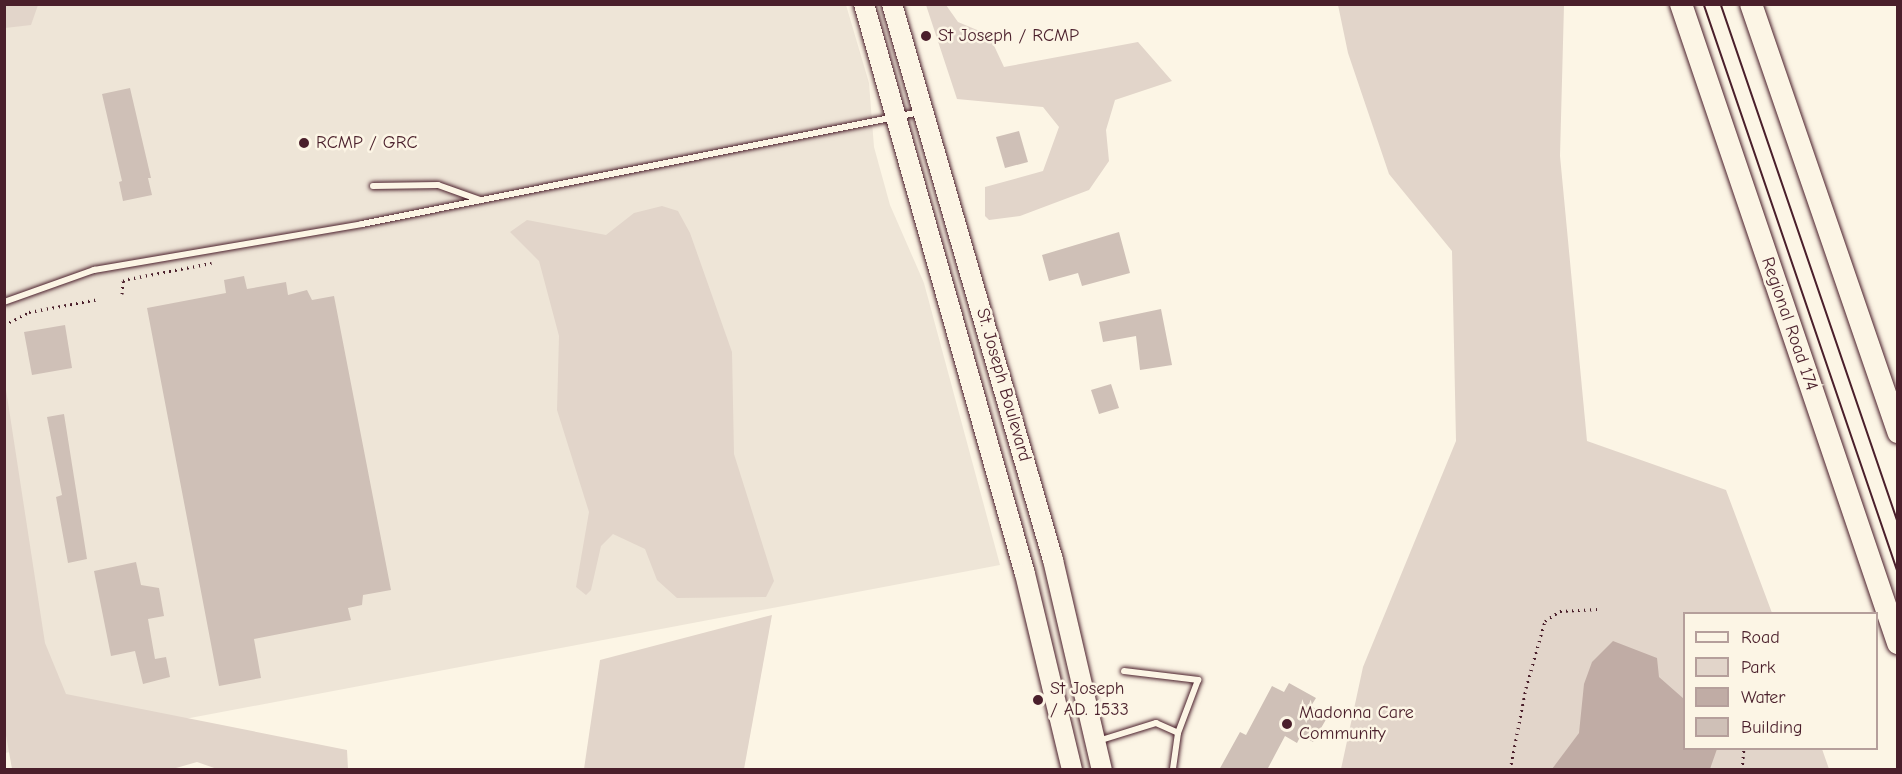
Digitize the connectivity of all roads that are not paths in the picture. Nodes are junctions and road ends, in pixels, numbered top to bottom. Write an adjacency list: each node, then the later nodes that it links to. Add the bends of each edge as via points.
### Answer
1 (864, 4): 6 (main road, St. Joseph Boulevard)
2 (892, 4): 5 (main road, St. Joseph Boulevard)
3 (1681, 4): 13 (highway, Regional Road 174)
4 (1751, 4): 12 (highway)
5 (924, 111): 6 (lane); 10 (main road, St. Joseph Boulevard)
6 (897, 118): 8 (lane); 11 (main road, St. Joseph Boulevard)
7 (373, 186): 8 (lane, via 438,185)
8 (480, 200): 9 (lane, via 94,270)
9 (4, 302)
10 (995, 354): 11 (main road); 16 (main road, St. Joseph Boulevard, via 1053,560)
11 (967, 364): 17 (main road, St. Joseph Boulevard)
12 (1898, 432)
13 (1898, 643)
14 (1124, 671): 15 (lane, via 1198,680)
15 (1178, 733): 16 (lane, via 1156,723); 19 (lane)
16 (1096, 742): 17 (main road); 18 (main road, St. Joseph Boulevard)
17 (1070, 760)
18 (1101, 770)
19 (1173, 770)

